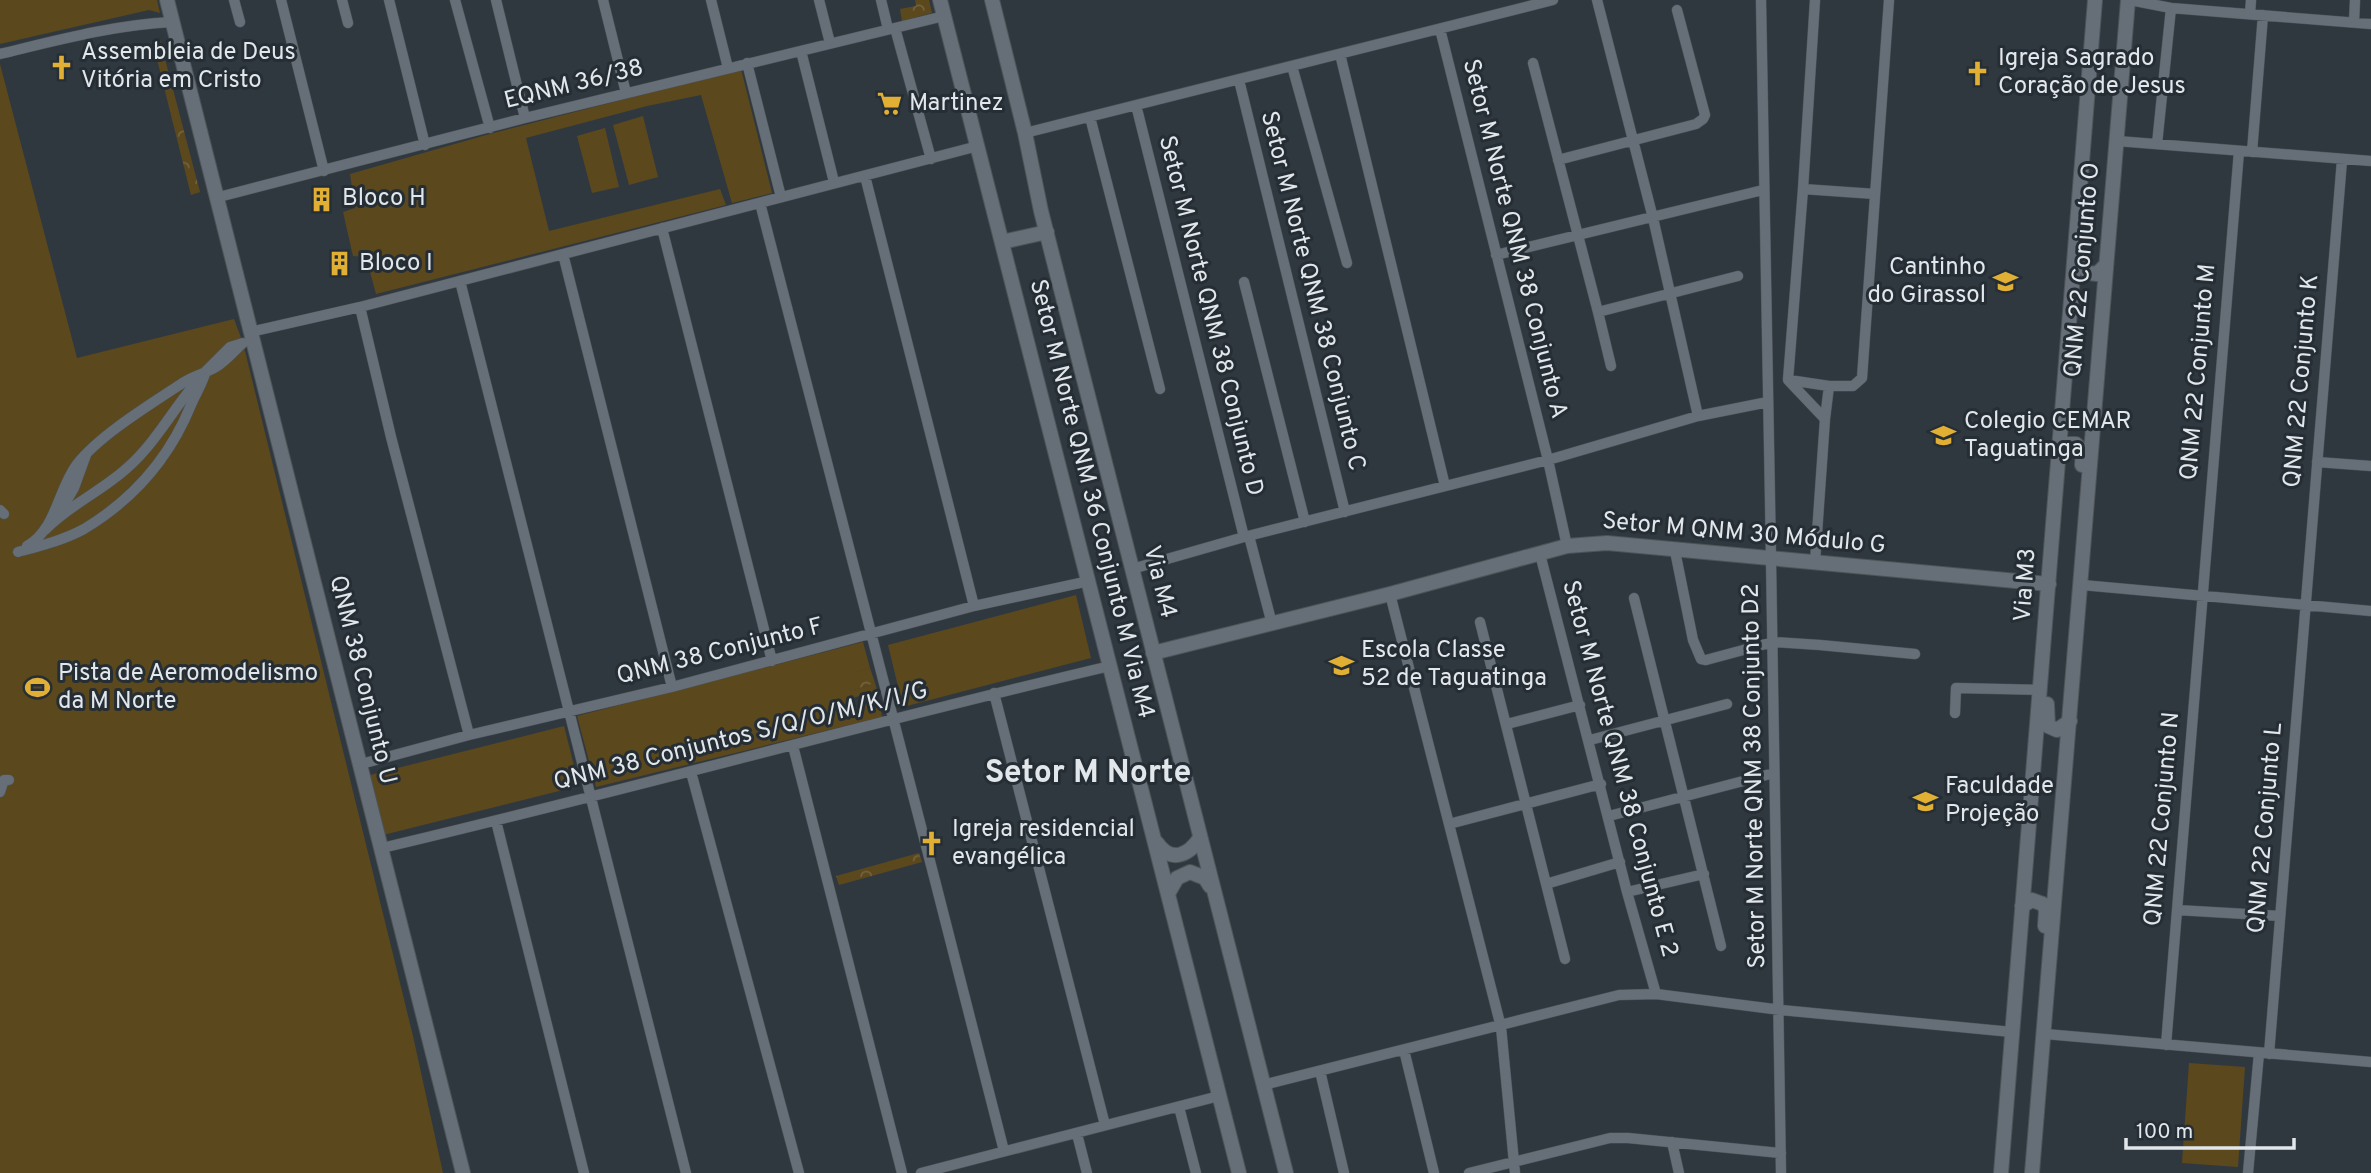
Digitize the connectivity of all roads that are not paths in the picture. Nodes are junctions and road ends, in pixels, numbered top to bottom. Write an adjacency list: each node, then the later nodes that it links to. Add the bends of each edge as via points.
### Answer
1 (167, 0): 28 (main road, QNM 38 Conjunto U)
2 (234, 0): 29 (street)
3 (281, 0): 61 (street)
4 (342, 0): 31 (street)
5 (389, 0): 53 (street)
6 (455, 0): 48 (street)
7 (496, 0): 47 (street)
8 (603, 0): 44 (street)
9 (711, 0): 42 (street)
10 (819, 0): 35 (street)
11 (881, 0): 33 (street)
12 (940, 0): 27 (main road, Setor M Norte QNM 36 Conjunto M Via M4)
13 (994, 0): 49 (main road, Via M4)
14 (1551, 0): 34 (street)
15 (1597, 0): 50 (street)
16 (1761, 0): 66 (street, Setor M Norte QNM 38 Conjunto D2)
17 (1815, 0): 65 (street)
18 (1889, 0): 67 (street)
19 (2095, 0): 63 (main road, Via M3)
20 (2129, 0): 23 (street); 51 (main road, QNM 22 Conjunto O)
21 (2251, 0): 25 (street)
22 (2355, 0): 30 (street)
23 (2171, 8): 25 (street); 52 (street)
24 (1677, 10): 50 (street, via 1705,115 1696,124)
25 (2250, 14): 26 (street)
26 (2263, 15): 30 (street); 56 (street)
27 (944, 16): 33 (street, EQNM 36/38); 54 (main road, Setor M Norte QNM 36 Conjunto M Via M4)
28 (172, 22): 37 (street, via 101,29); 69 (main road, QNM 38 Conjunto U)
29 (240, 22)
30 (2354, 22): 32 (street)
31 (348, 23)
32 (2371, 24)
33 (891, 29): 35 (street, EQNM 36/38); 57 (street)
34 (1440, 29): 38 (street); 77 (street, Setor M Norte QNM 38 Conjunto A)
35 (830, 43): 36 (street, EQNM 36/38)
36 (801, 51): 39 (street, EQNM 36/38); 64 (street)
37 (0, 54)
38 (1340, 54): 41 (street); 100 (street)
39 (747, 63): 42 (street, EQNM 36/38); 68 (street)
40 (1533, 63): 58 (street)
41 (1292, 66): 43 (street); 78 (street, Setor M Norte QNM 38 Conjunto C)
42 (728, 68): 44 (street, EQNM 36/38)
43 (1239, 80): 45 (street); 101 (street, Setor M Norte QNM 38 Conjunto C)
44 (626, 93): 47 (street, EQNM 36/38)
45 (1136, 105): 46 (street); 105 (street, Setor M Norte QNM 38 Conjunto D)
46 (1090, 117): 49 (street); 91 (street)
47 (525, 118): 48 (street, EQNM 36/38)
48 (489, 128): 53 (street, EQNM 36/38)
49 (1025, 133): 73 (main road, Via M4)
50 (1634, 139): 58 (street); 71 (street)
51 (2117, 141): 52 (street); 79 (main road, QNM 22 Conjunto O)
52 (2157, 144): 55 (street)
53 (425, 145): 61 (street, EQNM 36/38)
54 (978, 146): 57 (street); 75 (main road, Setor M Norte QNM 36 Conjunto M Via M4)
55 (2239, 151): 56 (street); 117 (street, QNM 22 Conjunto M)
56 (2252, 152): 59 (street)
57 (931, 159): 62 (street)
58 (1558, 160): 74 (street)
59 (2342, 160): 60 (street); 98 (street, QNM 22 Conjunto K)
60 (2371, 161)
61 (324, 171): 69 (street, EQNM 36/38)
62 (865, 176): 64 (street); 120 (street)
63 (2081, 176): 79 (main road, via 2086,210 2082,266 2093,275); 95 (main road, Via M3)
64 (835, 182): 68 (street)
65 (1803, 189): 67 (street); 89 (street)
66 (1763, 190): 71 (street); 92 (street, Setor M Norte QNM 38 Conjunto D2)
67 (1875, 194): 90 (street, via 1862,378 1853,386)
68 (781, 197): 70 (street)
69 (215, 198): 86 (main road, QNM 38 Conjunto U)
70 (760, 203): 72 (street); 125 (street)
71 (1653, 218): 74 (street); 83 (street)
72 (662, 228): 76 (street); 129 (street)
73 (1046, 232): 75 (main road); 112 (main road, Via M4)
74 (1577, 236): 77 (street); 85 (street)
75 (1002, 242): 113 (main road, Setor M Norte QNM 36 Conjunto M Via M4)
76 (563, 254): 81 (street); 131 (street)
77 (1496, 255): 97 (street, Setor M Norte QNM 38 Conjunto A)
78 (1347, 263)
79 (2106, 265): 109 (main road, QNM 22 Conjunto O)
80 (1738, 276): 83 (street)
81 (460, 281): 84 (street); 136 (street)
82 (1244, 282): 103 (street, Setor M Norte QNM 38 Conjunto D)
83 (1671, 293): 85 (street); 93 (street)
84 (360, 307): 86 (street); 142 (street)
85 (1598, 312): 87 (street)
86 (250, 332): 145 (main road, QNM 38 Conjunto U)
87 (1611, 366)
88 (206, 372): 96 (street, via 152,403); 102 (street, via 128,468); 104 (street, via 177,437 137,488 83,529 18,552)
89 (1788, 380): 90 (street); 94 (street)
90 (1829, 386): 94 (street)
91 (1160, 389)
92 (1768, 402): 93 (street); 110 (street, Setor M Norte QNM 38 Conjunto D2)
93 (1698, 416): 97 (street)
94 (1825, 419): 111 (street)
95 (2058, 452): 109 (main road, via 2072,443 2083,452); 114 (main road, Via M3)
96 (87, 454): 102 (street); 104 (street, via 70,476)
97 (1548, 460): 100 (street); 106 (street, Setor M Norte QNM 38 Conjunto A)
98 (2317, 462): 99 (street); 119 (street, QNM 22 Conjunto K)
99 (2371, 466)
100 (1445, 486): 101 (street)
101 (1345, 512): 103 (street)
102 (56, 518): 104 (street)
103 (1305, 522): 105 (street)
104 (45, 530)
105 (1246, 536): 112 (street); 124 (street, Setor M Norte QNM 38 Conjunto D)
106 (1567, 546): 107 (main road, Setor M QNM 30 Módulo G, via 1607,543); 108 (main road, Setor M QNM 30 Módulo G)
107 (1675, 551): 110 (main road, Setor M QNM 30 Módulo G); 126 (street, via 1701,659)
108 (1540, 554): 116 (main road, Setor M QNM 30 Módulo G); 135 (street, Setor M Norte QNM 38 Conjunto E 2)
109 (2082, 557): 115 (main road, QNM 22 Conjunto O)
110 (1771, 558): 111 (main road, Setor M QNM 30 Módulo G); 126 (street, Setor M Norte QNM 38 Conjunto D2)
111 (1815, 562): 114 (main road, Setor M QNM 30 Módulo G)
112 (1132, 569): 127 (main road, Via M4)
113 (1089, 581): 120 (street, QNM 38 Conjunto F); 130 (main road, Setor M Norte QNM 36 Conjunto M Via M4)
114 (2049, 583): 122 (main road, Via M3)
115 (2082, 585): 117 (street); 140 (main road, QNM 22 Conjunto O)
116 (1390, 594): 124 (main road, Setor M QNM 30 Módulo G); 156 (street)
117 (2202, 597): 119 (street); 167 (street, QNM 22 Conjunto N)
118 (1634, 598): 138 (street)
119 (2305, 605): 121 (street); 168 (street, QNM 22 Conjunto L)
120 (974, 606): 125 (street, QNM 38 Conjunto F)
121 (2371, 611)
122 (2046, 619): 132 (main road, Via M3); 140 (main road, via 2050,662 2046,722 2054,730)
123 (1480, 622): 141 (street)
124 (1272, 624): 127 (main road, Setor M QNM 30 Módulo G)
125 (873, 635): 129 (street, QNM 38 Conjunto F); 139 (street)
126 (1773, 642): 128 (street); 147 (street, Setor M Norte QNM 38 Conjunto D2)
127 (1153, 653): 157 (main road, Via M4)
128 (1915, 654)
129 (772, 661): 131 (street, QNM 38 Conjunto F)
130 (1110, 666): 133 (street, QNM 38 Conjuntos S/Q/O/M/K/I/G); 158 (main road, Setor M Norte QNM 36 Conjunto M Via M4)
131 (672, 687): 136 (street, QNM 38 Conjunto F)
132 (2040, 690): 137 (street, via 1956,688); 166 (main road, Via M3)
133 (993, 694): 139 (street, QNM 38 Conjuntos S/Q/O/M/K/I/G); 184 (street)
134 (1727, 704): 138 (street)
135 (1580, 705): 141 (street); 143 (street, Setor M Norte QNM 38 Conjunto E 2)
136 (571, 712): 142 (street, QNM 38 Conjunto F); 152 (street)
137 (1955, 713)
138 (1665, 720): 143 (street); 151 (street)
139 (893, 721): 144 (street, QNM 38 Conjuntos S/Q/O/M/K/I/G); 187 (street)
140 (2070, 721): 174 (main road, QNM 22 Conjunto O)
141 (1507, 724): 153 (street)
142 (469, 735): 145 (street, QNM 38 Conjunto F)
143 (1590, 740): 149 (street, Setor M Norte QNM 38 Conjunto E 2)
144 (793, 746): 146 (street, QNM 38 Conjuntos S/Q/O/M/K/I/G); 194 (street)
145 (360, 764): 159 (main road, QNM 38 Conjunto U)
146 (691, 772): 152 (street, QNM 38 Conjuntos S/Q/O/M/K/I/G); 193 (street)
147 (1774, 773): 151 (street); 172 (street, Setor M Norte QNM 38 Conjunto D2)
148 (9, 780): 150 (street, via 4,780)
149 (1601, 784): 153 (street); 154 (street, Setor M Norte QNM 38 Conjunto E 2)
150 (0, 792)
151 (1684, 796): 154 (street); 161 (street)
152 (591, 797): 155 (street, QNM 38 Conjuntos S/Q/O/M/K/I/G); 192 (street)
153 (1527, 804): 156 (street); 162 (street)
154 (1609, 816): 160 (street, Setor M Norte QNM 38 Conjunto E 2)
155 (496, 821): 159 (street, QNM 38 Conjuntos S/Q/O/M/K/I/G); 191 (street)
156 (1449, 824): 173 (street)
157 (1200, 838): 158 (main road, via 1186,855 1177,856 1168,855); 163 (main road, Via M4)
158 (1154, 839): 164 (main road, Setor M Norte QNM 36 Conjunto M Via M4)
159 (382, 848): 190 (main road, QNM 38 Conjunto U)
160 (1620, 862): 162 (street); 165 (street, Setor M Norte QNM 38 Conjunto E 2)
161 (1704, 874): 165 (street); 169 (street)
162 (1546, 884): 170 (street)
163 (1213, 890): 164 (main road, via 1205,878 1190,872 1177,878); 181 (main road, Via M4)
164 (1169, 892): 182 (main road, Setor M Norte QNM 36 Conjunto M Via M4)
165 (1628, 892): 171 (street, Setor M Norte QNM 38 Conjunto E 2)
166 (2022, 906): 174 (main road, via 2035,900 2046,910 2042,966); 175 (main road, Via M3)
167 (2176, 910): 168 (street); 176 (street, QNM 22 Conjunto N)
168 (2280, 916): 178 (street, QNM 22 Conjunto L)
169 (1721, 946)
170 (1565, 959)
171 (1657, 994): 172 (street); 173 (street, via 1609,996)
172 (1781, 1010): 175 (street); 188 (street, Setor M Norte QNM 38 Conjunto D2)
173 (1501, 1027): 177 (street); 189 (street)
174 (2045, 1030): 176 (street); 207 (main road)
175 (2012, 1032): 206 (main road, Via M3)
176 (2166, 1045): 178 (street)
177 (1404, 1051): 180 (street); 201 (street)
178 (2264, 1053): 179 (street); 208 (street, QNM 22 Conjunto L)
179 (2371, 1062)
180 (1320, 1071): 181 (street); 200 (street)
181 (1263, 1085): 199 (main road, Via M4)
182 (1219, 1096): 183 (street); 198 (main road, Setor M Norte QNM 36 Conjunto M Via M4)
183 (1179, 1107): 184 (street); 197 (street)
184 (1105, 1125): 185 (street)
185 (1077, 1134): 187 (street); 196 (street)
186 (1672, 1142): 188 (street); 189 (street, via 1610,1138); 204 (street)
187 (1004, 1151): 195 (street)
188 (1781, 1153): 205 (street, Setor M Norte QNM 38 Conjunto D2)
189 (1512, 1162): 202 (street); 203 (street)
190 (463, 1173)
191 (584, 1173)
192 (686, 1173)
193 (799, 1173)
194 (902, 1173)
195 (921, 1173)
196 (1087, 1173)
197 (1196, 1173)
198 (1239, 1173)
199 (1286, 1173)
200 (1344, 1173)
201 (1434, 1173)
202 (1469, 1173)
203 (1515, 1173)
204 (1679, 1173)
205 (1781, 1173)
206 (2001, 1173)
207 (2032, 1173)
208 (2248, 1173)

